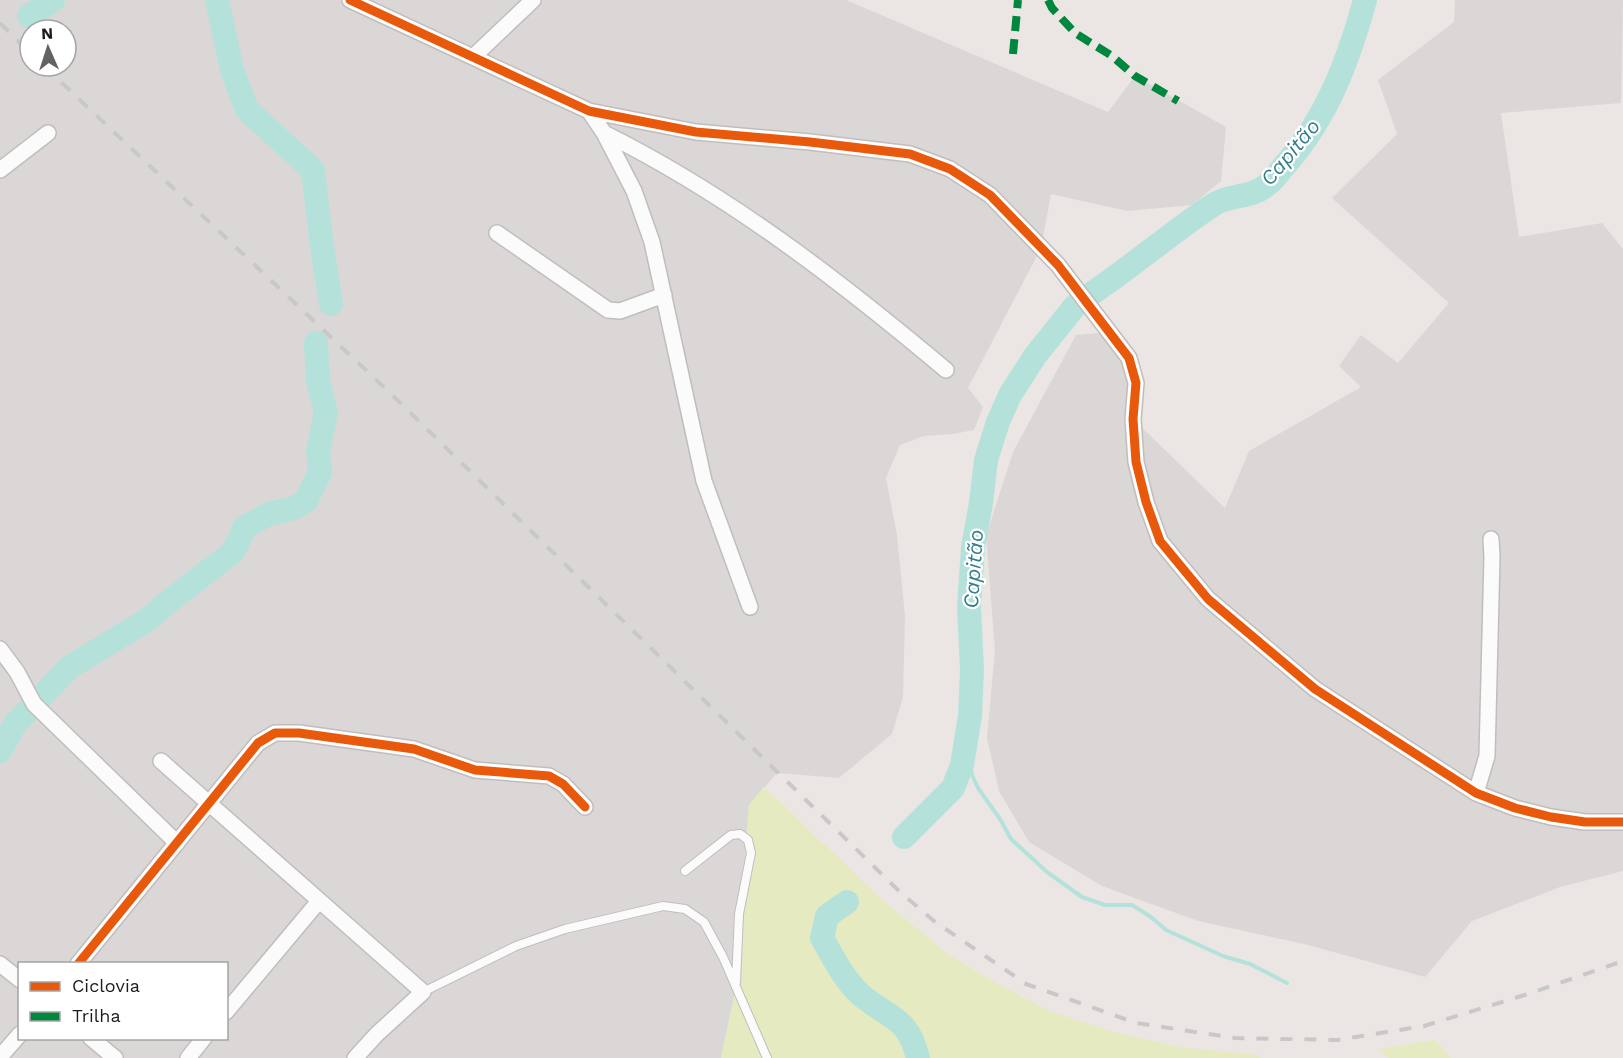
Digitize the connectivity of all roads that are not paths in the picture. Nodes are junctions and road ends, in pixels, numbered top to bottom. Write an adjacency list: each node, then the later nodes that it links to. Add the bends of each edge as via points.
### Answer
1 (350, 0): 3 (street)
2 (533, 0): 3 (street)
3 (473, 57): 4 (street)
4 (590, 111): 6 (street); 15 (street, via 696,132 910,154 950,169 990,195 1058,265 1129,358 1136,383 1136,462 1160,541 1208,599 1315,688)
5 (48, 133): 7 (street)
6 (604, 133): 9 (street, via 634,191 652,242); 10 (street, via 656,159 730,206 869,306)
7 (0, 170)
8 (497, 233): 9 (street, via 608,310 620,311)
9 (664, 295): 12 (street, via 704,481)
10 (946, 370)
11 (1491, 539): 15 (street, via 1488,756)
12 (750, 607)
13 (0, 649): 19 (street, via 34,704)
14 (161, 761): 16 (street)
15 (1476, 793): 18 (street, via 1551,817)
16 (209, 804): 17 (street, via 258,743 275,733 299,733 414,749 475,770 549,776 563,784); 19 (street); 21 (street)
17 (585, 807)
18 (1623, 822)
19 (177, 843): 22 (street)
20 (685, 871): 25 (lane, via 731,835 740,834 748,840 751,853 739,914)
21 (319, 901): 26 (street); 27 (street)
22 (79, 962)
23 (0, 964): 24 (street)
24 (18, 978)
25 (736, 987): 26 (lane, via 704,922 685,909 663,906 566,929 526,943); 35 (lane)
26 (423, 992): 34 (street)
27 (228, 1010)
28 (18, 1036): 31 (street)
29 (93, 1040): 32 (street)
30 (202, 1040): 33 (street)
31 (0, 1057)
32 (115, 1058)
33 (188, 1058)
34 (355, 1058)
35 (767, 1058)

